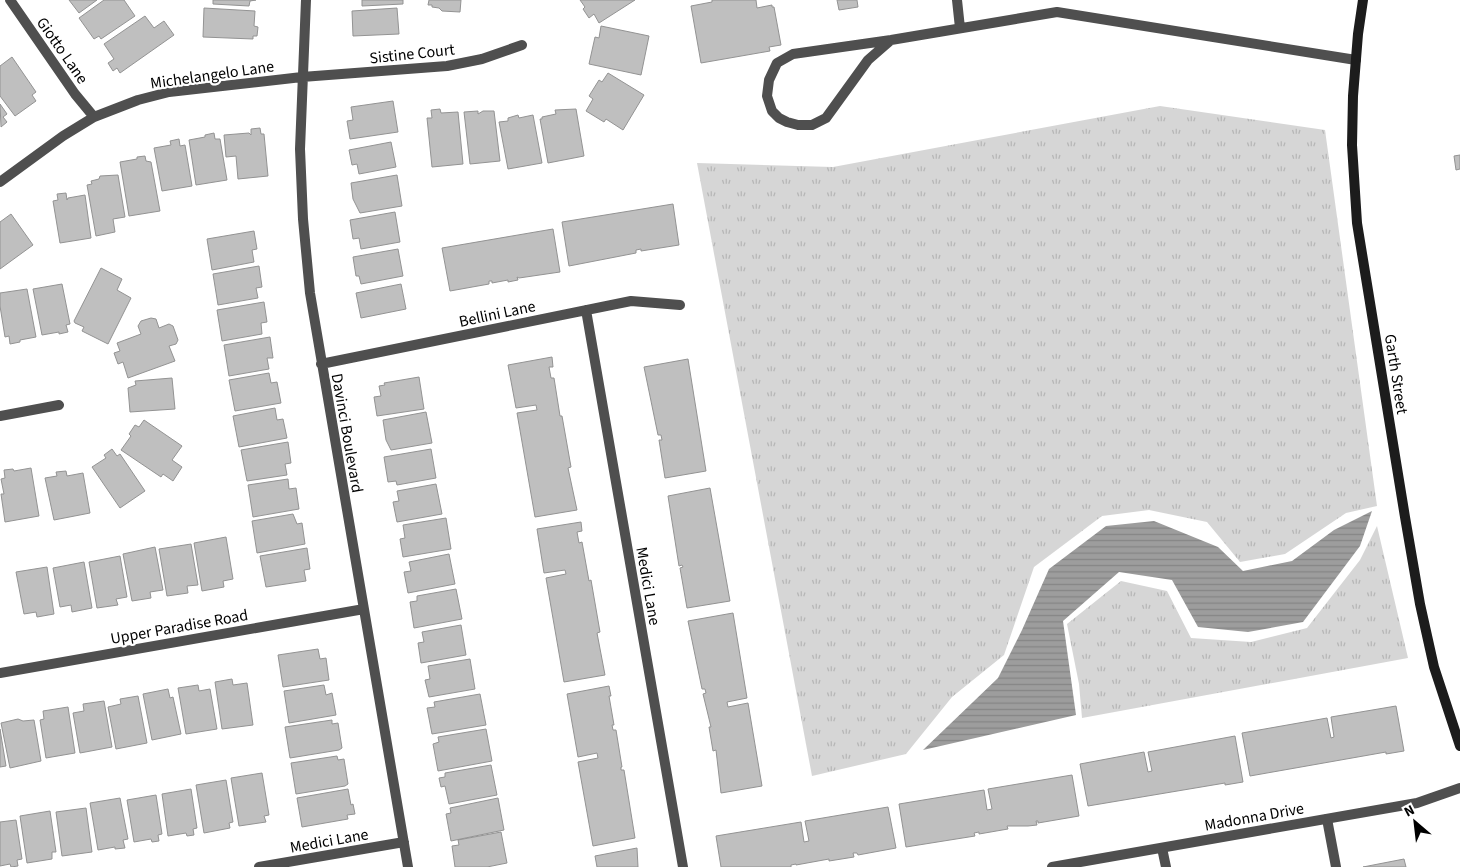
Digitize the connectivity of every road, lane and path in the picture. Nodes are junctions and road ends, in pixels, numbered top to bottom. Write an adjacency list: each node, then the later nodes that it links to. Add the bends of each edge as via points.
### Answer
1 (10, 0): 10 (street, Giotto Lane)
2 (306, 0): 9 (street, Davinci Boulevard)
3 (957, 0): 5 (street)
4 (1364, 0): 8 (street, Garth Street)
5 (960, 28): 6 (street); 8 (street, via 1057,12)
6 (890, 40): 6 (street, via 793,54 777,63 769,80 767,96 772,111 779,118 798,125 812,125 826,118 868,60)
7 (522, 45): 9 (street, Sistine Court, via 482,59 447,66)
8 (1356, 60): 19 (street, Garth Street, via 1352,145 1357,224 1420,604 1434,667)
9 (302, 77): 10 (street, Michelangelo Lane, via 170,92); 14 (street, Davinci Boulevard, via 300,149 303,220)
10 (94, 117): 11 (street, Michelangelo Lane)
11 (0, 182)
12 (680, 305): 13 (street, Bellini Lane, via 631,301)
13 (586, 310): 14 (street, Bellini Lane); 26 (street, Medici Lane)
14 (321, 364): 17 (street, Davinci Boulevard)
15 (59, 405): 16 (street)
16 (0, 416)
17 (364, 609): 18 (street, Upper Paradise Road); 22 (street, Davinci Boulevard)
18 (0, 673)
19 (1460, 746)
20 (1460, 788): 21 (street, Madonna Drive, via 1417,803)
21 (1327, 819): 23 (street, Madonna Drive); 29 (street)
22 (404, 842): 24 (street, Medici Lane); 25 (street, Davinci Boulevard)
23 (1162, 848): 27 (street, Madonna Drive); 28 (street)
24 (259, 867)
25 (408, 867)
26 (683, 867)
27 (1052, 867)
28 (1166, 867)
29 (1336, 867)

